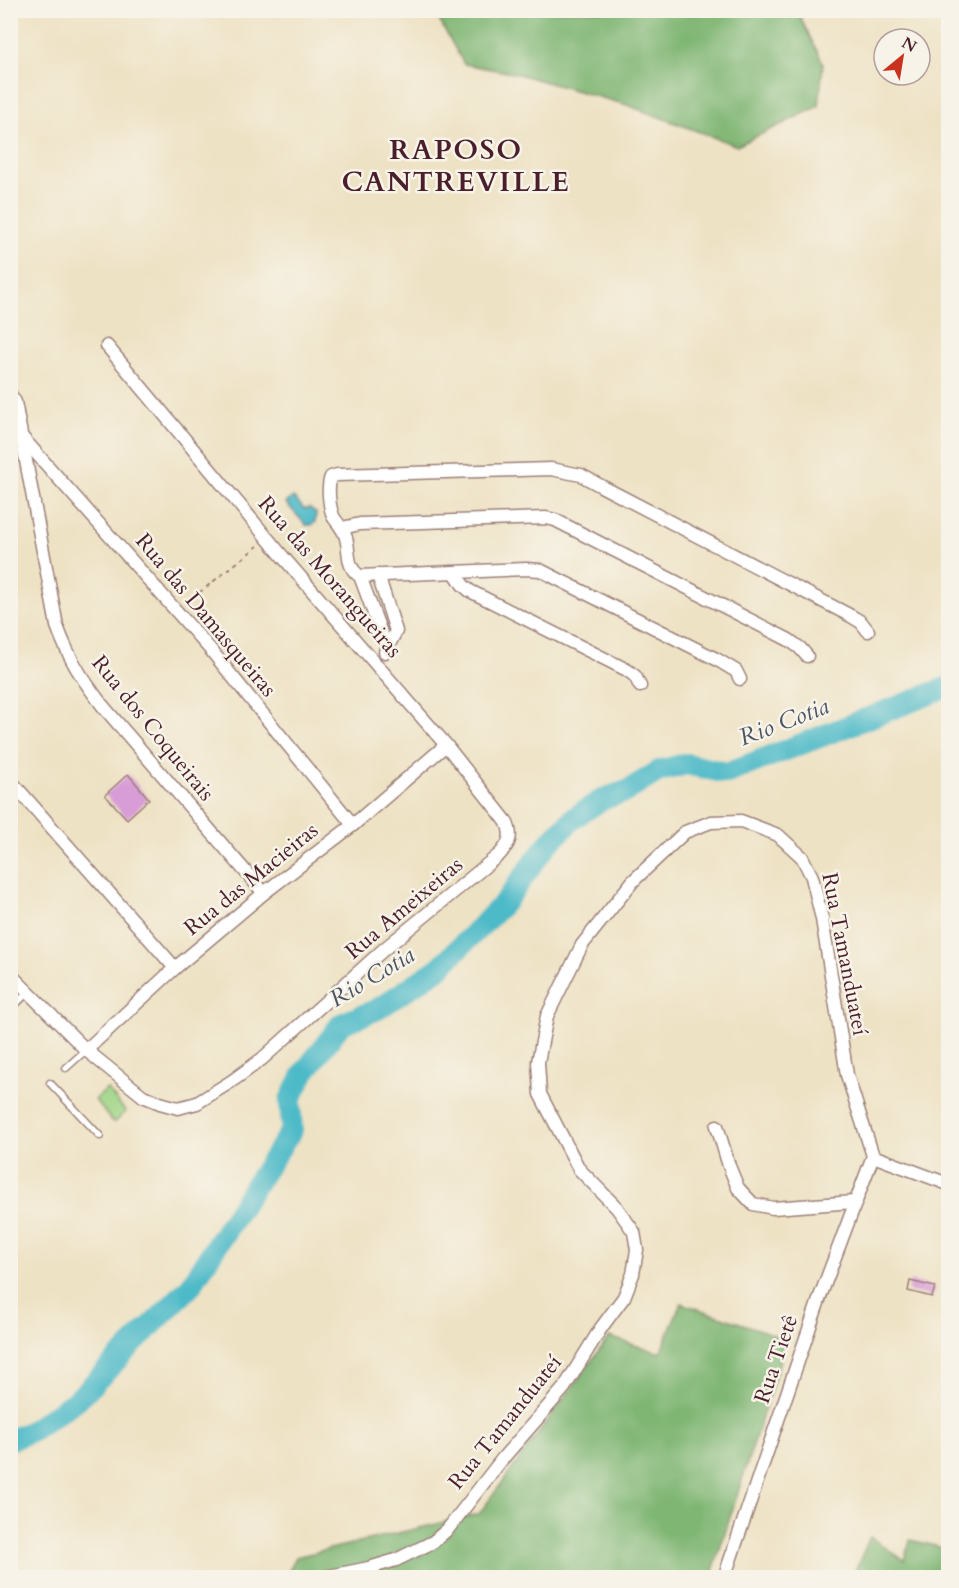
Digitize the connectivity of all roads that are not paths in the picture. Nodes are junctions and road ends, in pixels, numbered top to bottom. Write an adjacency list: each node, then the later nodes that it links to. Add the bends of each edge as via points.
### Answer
1 (107, 346): 13 (street, Rua das Morangueiras)
2 (10, 394): 3 (street, Rua dos Coqueirais)
3 (21, 436): 18 (street, Rua das Damasqueiras, via 210,649); 20 (street, Rua dos Coqueirais, via 57,626 68,655 102,705)
4 (342, 528): 7 (street, via 351,568); 10 (street, via 331,510 329,482 337,475 566,471 851,616); 12 (street, via 360,524 555,520 789,640)
5 (455, 573): 6 (street); 14 (street, via 540,570 716,659 736,671); 15 (street, via 470,591 627,670)
6 (378, 575): 7 (street); 8 (street)
7 (360, 576): 9 (street)
8 (386, 603): 9 (street); 11 (street, via 396,631)
9 (371, 609): 11 (street)
10 (868, 631)
11 (387, 649): 13 (street)
12 (807, 657)
13 (378, 667): 16 (street, Rua das Morangueiras)
14 (740, 679)
15 (640, 686)
16 (446, 745): 18 (street, Rua das Macieiras); 19 (street, Rua das Morangueiras, via 506,821 511,830)
17 (10, 780): 21 (street)
18 (353, 825): 20 (street, Rua das Macieiras)
19 (510, 841): 25 (street, Rua Ameixeiras, via 500,854 383,950 262,1059 196,1103 178,1108 143,1096)
20 (264, 894): 21 (street, Rua das Macieiras)
21 (175, 968): 25 (street, Rua das Macieiras)
22 (10, 974): 23 (street, Rua Ameixeiras)
23 (27, 993): 24 (lane); 25 (street, Rua Ameixeiras)
24 (10, 1010)
25 (86, 1050): 26 (lane)
26 (66, 1068)
27 (50, 1083): 29 (lane)
28 (717, 1126): 32 (street, via 738,1188 753,1204 773,1208)
29 (100, 1136)
30 (873, 1156): 31 (street); 32 (street, Rua Tietê); 33 (street, Rua Tamanduateí, via 848,1075 822,919 812,877 802,857 778,835 741,821 711,822 685,832 633,881 582,945 547,1016 538,1062 540,1094 579,1169 634,1232 637,1250 624,1297 564,1388 448,1529 433,1542 396,1560)
31 (948, 1184)
32 (854, 1202): 34 (street, Rua Tietê)
33 (320, 1578)
34 (724, 1578)

